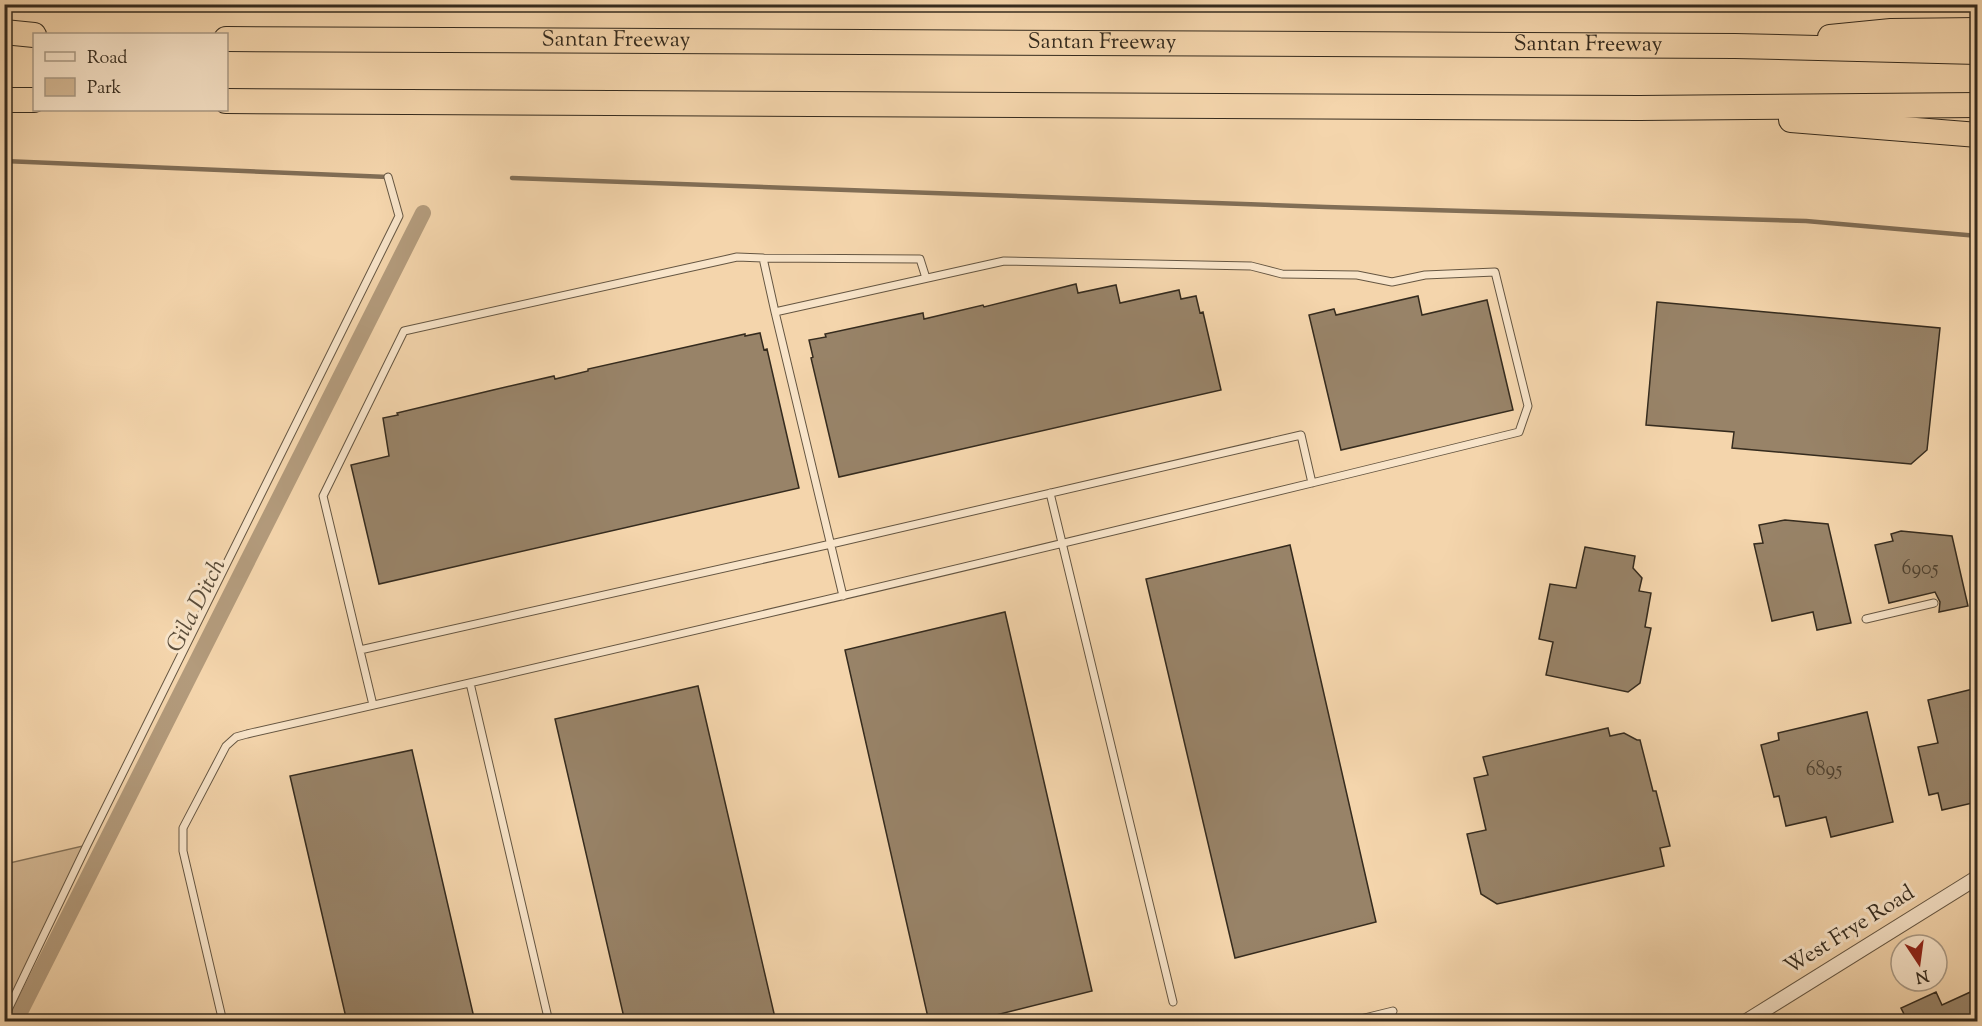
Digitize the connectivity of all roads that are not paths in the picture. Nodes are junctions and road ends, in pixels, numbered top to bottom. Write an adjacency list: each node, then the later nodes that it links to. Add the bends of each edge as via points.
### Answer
1 (1977, 30): 7 (highway, via 1891,31)
2 (4, 32): 3 (highway)
3 (33, 37)
4 (33, 37): 5 (highway)
5 (4, 38)
6 (228, 39): 7 (highway, Santan Freeway)
7 (1735, 46): 8 (highway, Santan Freeway)
8 (1977, 52)
9 (4, 100): 10 (highway)
10 (33, 100)
11 (228, 101): 13 (highway)
12 (1977, 105): 13 (highway)
13 (1639, 108): 14 (highway)
14 (1977, 135)
15 (388, 177): 32 (lane, via 399,216)
16 (763, 258): 17 (lane, via 920,259); 18 (lane); 26 (lane, via 737,257 404,330 323,496)
17 (926, 278): 18 (lane); 19 (lane, via 1004,261 1251,266 1282,274 1357,275 1392,282 1425,274 1495,272 1528,406 1519,432)
18 (775, 312): 21 (lane)
19 (1312, 483): 20 (lane, via 1301,435); 22 (lane)
20 (1050, 493): 21 (lane); 22 (lane)
21 (831, 544): 23 (lane); 26 (lane)
22 (1062, 545): 23 (lane); 30 (lane)
23 (843, 596): 27 (lane)
24 (1934, 603): 25 (lane)
25 (1866, 619)
26 (360, 650): 28 (lane)
27 (470, 683): 28 (lane); 34 (lane)
28 (373, 705): 33 (lane, via 236,737 226,746 183,828 183,851)
29 (1977, 877): 36 (street, West Frye Road)
30 (1173, 1002)
31 (1394, 1011): 35 (lane)
32 (4, 1018)
33 (223, 1022)
34 (549, 1022)
35 (1348, 1022)
36 (1745, 1022)

